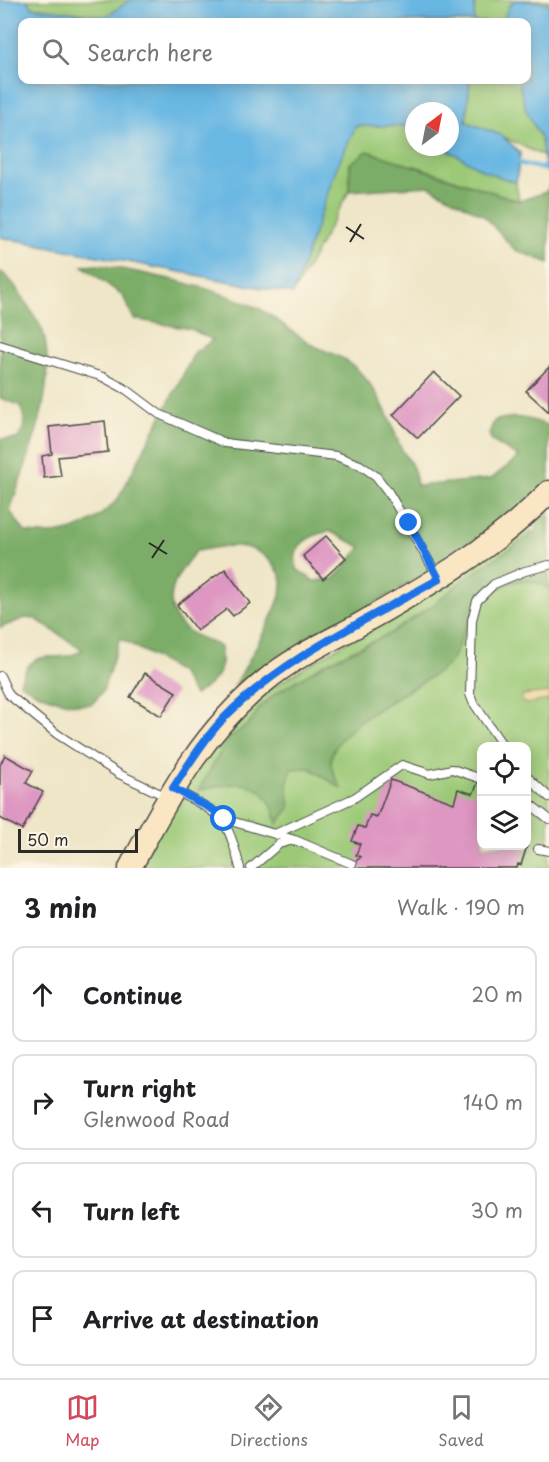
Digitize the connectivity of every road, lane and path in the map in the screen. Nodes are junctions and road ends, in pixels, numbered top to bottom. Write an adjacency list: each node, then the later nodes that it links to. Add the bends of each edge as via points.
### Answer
1 (0, 345): 4 (lane, via 103,377 159,414 225,443 336,456 360,465 389,492)
2 (549, 492): 4 (main road, via 499,538)
3 (549, 565): 6 (lane, via 494,584 483,593 474,611 470,694)
4 (439, 579): 9 (main road, via 266,679 216,727)
5 (0, 676): 9 (lane, via 9,696 57,734 120,774)
6 (500, 742)
7 (477, 777): 14 (lane, via 452,769 430,774 402,765 354,798)
8 (531, 781): 10 (lane)
9 (171, 793): 12 (lane, via 217,812); 19 (main road)
10 (549, 797)
11 (531, 805): 13 (lane)
12 (224, 819): 14 (lane); 20 (lane)
13 (549, 819)
14 (274, 834): 15 (lane)
15 (296, 840): 18 (lane); 21 (lane, via 279,844)
16 (538, 849): 17 (lane)
17 (549, 851)
18 (352, 864)
19 (130, 868)
20 (240, 868)
21 (250, 868)

